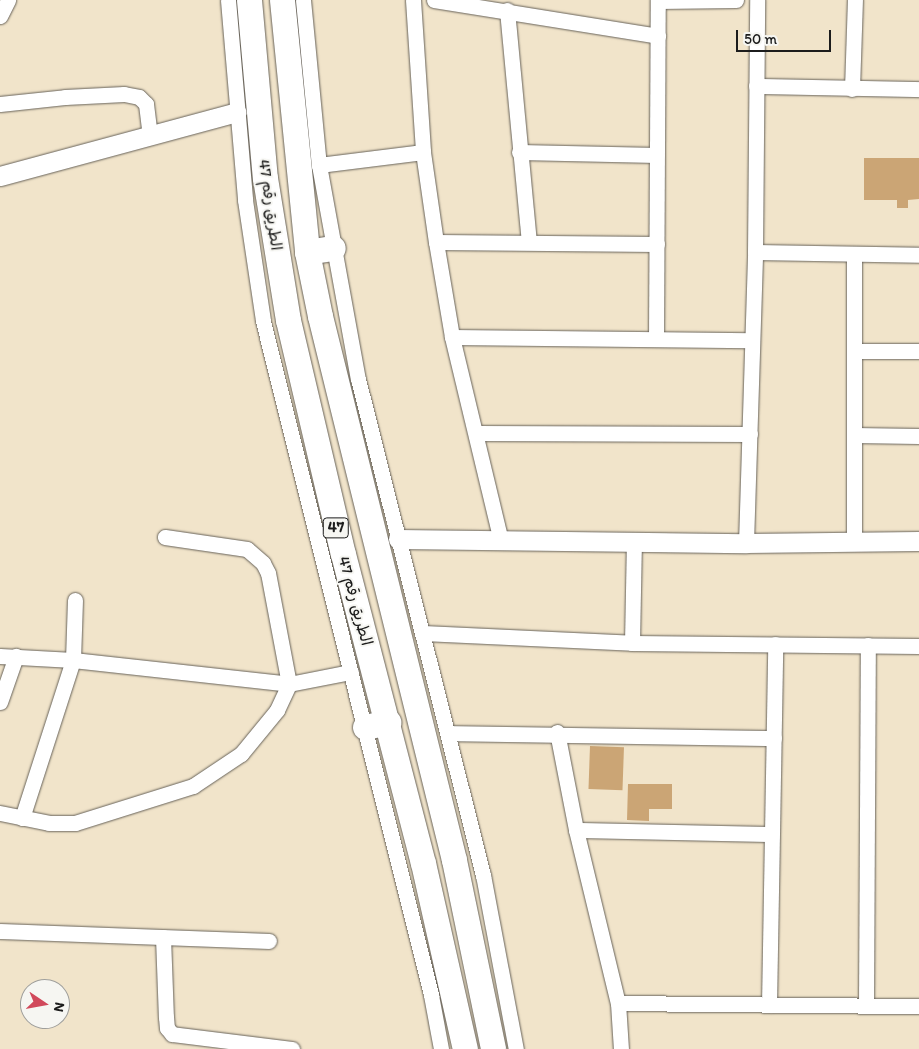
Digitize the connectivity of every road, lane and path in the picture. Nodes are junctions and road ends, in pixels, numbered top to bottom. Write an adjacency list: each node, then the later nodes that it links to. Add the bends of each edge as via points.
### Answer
1 (8, 0): 13 (street)
2 (228, 0): 20 (street)
3 (250, 0): 20 (highway, الطريق رقم 47 / 47)
4 (282, 0): 19 (highway, الطريق رقم 47 / 47)
5 (303, 0): 25 (street)
6 (413, 0): 22 (street)
7 (434, 0): 12 (street)
8 (736, 0): 11 (street)
9 (757, 0): 15 (street)
10 (855, 0): 16 (street)
11 (658, 1): 14 (street)
12 (507, 10): 14 (street); 23 (street)
13 (0, 16)
14 (658, 36): 24 (street)
15 (756, 86): 16 (street); 32 (street)
16 (852, 89): 17 (street)
17 (919, 89)
18 (0, 104): 21 (street, via 124,94 139,97 146,104)
19 (291, 106): 20 (highway); 31 (highway, الطريق رقم 47 / 47)
20 (248, 110): 21 (street); 60 (street, via 249,239 263,321); 63 (highway, الطريق رقم 47 / 47, via 288,320 342,554)
21 (150, 135): 26 (street)
22 (423, 152): 25 (street); 28 (street)
23 (519, 152): 24 (street); 27 (street)
24 (657, 155): 29 (street)
25 (319, 164): 30 (street)
26 (0, 176)
27 (529, 241): 28 (street); 29 (street)
28 (436, 242): 35 (street)
29 (657, 244): 36 (street)
30 (333, 248): 31 (highway); 45 (street, via 373,444)
31 (307, 252): 78 (highway, الطريق رقم 47 / 47, via 374,541 454,860)
32 (756, 252): 33 (street); 37 (street)
33 (854, 255): 34 (street); 38 (street)
34 (919, 255)
35 (452, 337): 36 (street); 40 (street)
36 (656, 339): 37 (street)
37 (752, 340): 41 (street)
38 (855, 350): 39 (street); 42 (street)
39 (919, 351)
40 (476, 433): 41 (street); 46 (street)
41 (750, 434): 50 (street)
42 (854, 435): 43 (street); 49 (street)
43 (919, 436)
44 (164, 537): 61 (street, via 238,547 257,555 268,573)
45 (398, 540): 46 (street); 52 (street)
46 (501, 540): 47 (street)
47 (634, 540): 50 (street); 53 (street)
48 (919, 541): 49 (street)
49 (854, 542): 50 (street)
50 (746, 543)
51 (75, 600): 59 (street)
52 (423, 633): 53 (street); 65 (street)
53 (632, 642): 54 (street)
54 (775, 644): 55 (street); 66 (street)
55 (868, 645): 56 (street); 76 (street)
56 (919, 646)
57 (0, 656): 58 (street)
58 (16, 656): 59 (street); 62 (street)
59 (73, 660): 61 (street); 68 (street)
60 (351, 672): 61 (street); 63 (street)
61 (288, 684): 68 (street, via 277,710 254,741 219,772 193,786 75,823)
62 (0, 702)
63 (376, 725): 80 (highway, الطريق رقم 47 / 47, via 424,863)
64 (557, 732): 65 (street); 66 (street); 69 (street)
65 (449, 733): 81 (street, via 498,939)
66 (774, 738): 70 (street)
67 (0, 813): 68 (street)
68 (22, 818)
69 (576, 830): 70 (street); 74 (street)
70 (772, 834): 75 (street)
71 (0, 931): 72 (street)
72 (163, 937): 73 (street); 79 (street, via 167,1028 172,1034)
73 (269, 941)
74 (618, 1003): 75 (street); 82 (street)
75 (769, 1005): 76 (street)
76 (866, 1005): 77 (street)
77 (919, 1006)
78 (493, 1046): 80 (highway)
79 (292, 1049)
80 (457, 1049)
81 (516, 1049)
82 (621, 1049)

